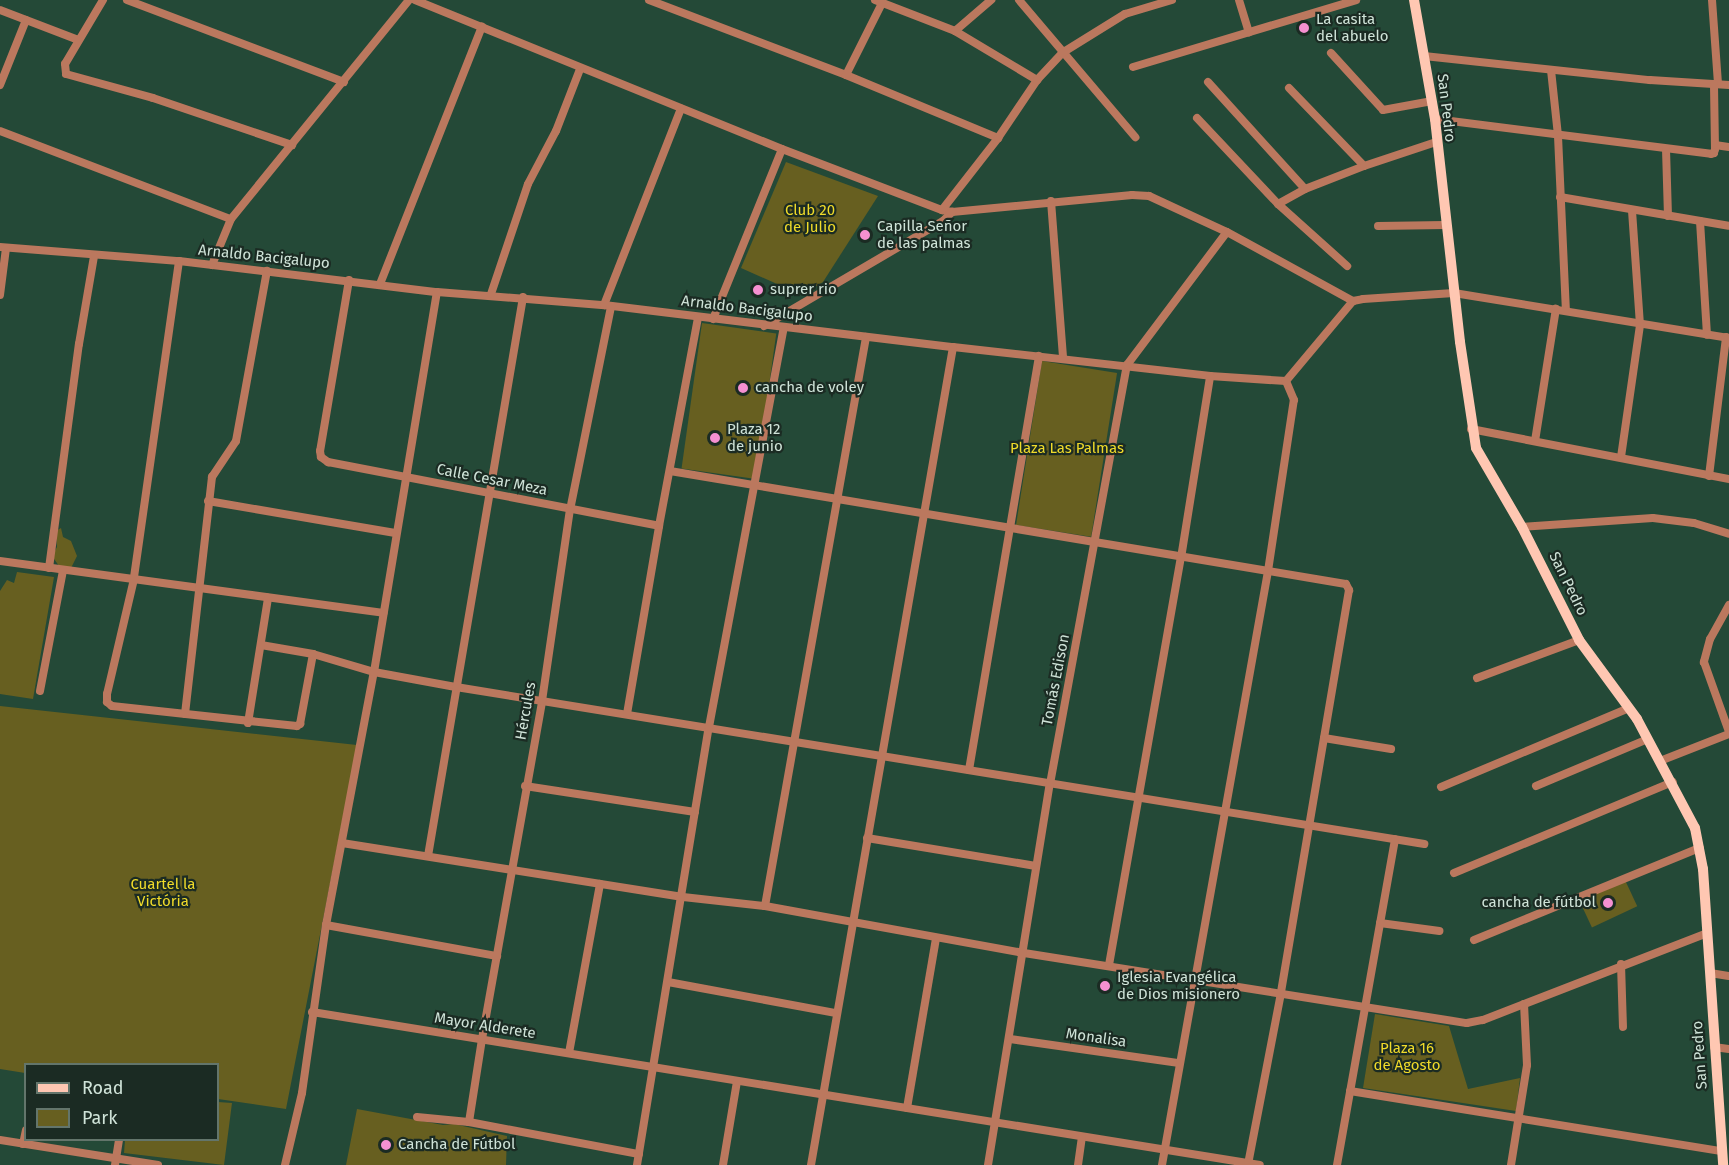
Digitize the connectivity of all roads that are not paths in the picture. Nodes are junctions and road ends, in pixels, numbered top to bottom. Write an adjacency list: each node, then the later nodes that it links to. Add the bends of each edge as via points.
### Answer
1 (104, 0): 19 (street)
2 (127, 0): 28 (street)
3 (409, 0): 28 (street)
4 (415, 0): 16 (street)
5 (649, 0): 26 (street)
6 (992, 0): 17 (street)
7 (1019, 0): 20 (street)
8 (1172, 0): 20 (street, via 1125,14)
9 (1239, 0): 18 (street)
10 (1356, 0): 18 (street)
11 (1414, 0): 22 (main road, San Pedro)
12 (1712, 0): 30 (street)
13 (879, 2): 17 (street); 26 (street)
14 (0, 10): 15 (street)
15 (26, 20): 19 (street); 31 (street)
16 (482, 26): 24 (street); 70 (street)
17 (955, 31): 27 (street)
18 (1249, 32): 23 (street)
19 (78, 40): 43 (street, via 65,64 70,77 153,98)
20 (1062, 53): 27 (street); 40 (street)
21 (1331, 53): 34 (street, via 1383,110)
22 (1424, 56): 25 (street); 34 (main road, San Pedro)
23 (1133, 67)
24 (580, 69): 35 (street); 73 (street, via 522,201)
25 (1551, 70): 30 (street); 39 (street)
26 (846, 75): 41 (street)
27 (1037, 80): 41 (street)
28 (344, 82): 43 (street)
29 (1208, 82): 49 (street)
30 (1716, 84): 32 (street); 44 (street)
31 (0, 85)
32 (1729, 85)
33 (1289, 88): 48 (street)
34 (1432, 101): 37 (main road, San Pedro)
35 (681, 109): 46 (street); 77 (street, Hércules)
36 (1197, 118): 52 (street)
37 (1435, 119): 39 (street); 42 (main road, San Pedro)
38 (0, 131): 57 (street)
39 (1557, 136): 47 (street); 50 (street)
40 (1135, 137)
41 (998, 138): 53 (street)
42 (1436, 142): 48 (street); 59 (main road, San Pedro)
43 (291, 145): 57 (street)
44 (1715, 145): 45 (street); 47 (street, via 1711,154)
45 (1729, 147)
46 (782, 149): 53 (street); 81 (street)
47 (1666, 149): 56 (street)
48 (1364, 166): 49 (street)
49 (1305, 189): 52 (street)
50 (1560, 197): 54 (street); 79 (street)
51 (1051, 201): 55 (street); 62 (street, via 1149,196); 90 (street)
52 (1278, 204): 67 (street)
53 (942, 210): 55 (street)
54 (1632, 210): 56 (street); 82 (street)
55 (952, 212): 83 (street, via 943,221)
56 (1668, 216): 58 (street)
57 (231, 219): 66 (street)
58 (1700, 221): 61 (street); 85 (street)
59 (1445, 225): 60 (street); 72 (main road, San Pedro)
60 (1377, 226)
61 (1729, 226)
62 (1227, 232): 76 (street); 91 (street, Tomás Edison)
63 (3, 247): 64 (street, Arnaldo Bacigalupo); 74 (street)
64 (94, 256): 65 (street, Arnaldo Bacigalupo); 115 (street)
65 (178, 261): 66 (street, Arnaldo Bacigalupo); 118 (street)
66 (213, 265): 68 (street, Arnaldo Bacigalupo)
67 (1347, 266)
68 (267, 271): 69 (street, Arnaldo Bacigalupo); 103 (street, via 236,441 212,477)
69 (349, 280): 70 (street, Arnaldo Bacigalupo); 98 (street, Calle Cesar Meza, via 321,457 328,462)
70 (380, 284): 71 (street, Arnaldo Bacigalupo)
71 (436, 292): 73 (street, Arnaldo Bacigalupo); 98 (street)
72 (1454, 293): 76 (street); 78 (street); 94 (main road, San Pedro)
73 (491, 294): 75 (street, Arnaldo Bacigalupo)
74 (0, 295)
75 (523, 297): 77 (street, Arnaldo Bacigalupo); 102 (street)
76 (1353, 301): 93 (street)
77 (607, 305): 80 (street, Arnaldo Bacigalupo); 105 (street, Hércules)
78 (1556, 309): 79 (street); 95 (street)
79 (1566, 311): 82 (street)
80 (698, 318): 81 (street, Arnaldo Bacigalupo); 97 (street)
81 (713, 319): 83 (street, Arnaldo Bacigalupo)
82 (1640, 325): 85 (street); 96 (street)
83 (764, 326): 84 (street, Arnaldo Bacigalupo)
84 (784, 328): 86 (street, Arnaldo Bacigalupo); 101 (street)
85 (1707, 335): 87 (street)
86 (866, 337): 88 (street, Arnaldo Bacigalupo); 104 (street)
87 (1727, 338): 99 (street)
88 (953, 347): 89 (street, Arnaldo Bacigalupo); 106 (street)
89 (1039, 356): 90 (street, Arnaldo Bacigalupo); 109 (street)
90 (1063, 358): 91 (street, Arnaldo Bacigalupo)
91 (1127, 365): 92 (street, Arnaldo Bacigalupo); 112 (street, Tomás Edison)
92 (1210, 376): 93 (street, Arnaldo Bacigalupo); 113 (street)
93 (1286, 381): 117 (street, via 1294,400)
94 (1471, 429): 95 (street); 108 (main road, San Pedro, via 1486,469)
95 (1535, 441): 96 (street)
96 (1621, 457): 99 (street)
97 (670, 471): 101 (street); 107 (street)
98 (405, 476): 102 (street, Calle Cesar Meza); 110 (street)
99 (1709, 476): 100 (street)
100 (1729, 479)
101 (756, 488): 104 (street); 136 (street)
102 (489, 493): 105 (street, Calle Cesar Meza); 129 (street)
103 (208, 501): 110 (street); 119 (street)
104 (838, 501): 106 (street); 140 (street)
105 (570, 510): 107 (street, Calle Cesar Meza); 131 (street, Hércules)
106 (924, 516): 109 (street); 142 (street)
107 (659, 525): 134 (street)
108 (1522, 527): 111 (street, via 1653,518 1694,523); 124 (main road, San Pedro)
109 (1010, 529): 112 (street); 144 (street)
110 (395, 533): 122 (street)
111 (1729, 534)
112 (1096, 544): 113 (street); 146 (street, Tomás Edison)
113 (1181, 558): 117 (street); 150 (street)
114 (0, 561): 115 (street)
115 (49, 568): 116 (street)
116 (63, 570): 118 (street); 130 (street)
117 (1268, 571): 138 (street, via 1341,581 1349,590); 151 (street)
118 (135, 579): 119 (street); 133 (street, via 107,702 112,706)
119 (199, 587): 120 (street); 133 (street)
120 (268, 598): 122 (street); 125 (street)
121 (1729, 605): 123 (street)
122 (383, 612): 127 (street)
123 (1727, 614): 137 (street, via 1710,639 1704,662)
124 (1579, 640): 128 (street); 132 (main road, San Pedro)
125 (261, 645): 126 (street); 135 (street)
126 (313, 654): 127 (street); 135 (street, via 299,726)
127 (374, 672): 129 (street); 156 (street)
128 (1477, 678)
129 (456, 687): 131 (street); 159 (street)
130 (40, 692)
131 (542, 701): 134 (street); 147 (street, Hércules)
132 (1629, 708): 139 (main road, San Pedro); 149 (street)
133 (185, 714): 135 (street)
134 (627, 714): 136 (street)
135 (248, 723)
136 (709, 727): 140 (street); 152 (street)
137 (1729, 733): 143 (street)
138 (1324, 738): 141 (street); 153 (street)
139 (1648, 739): 143 (main road, San Pedro); 148 (street)
140 (795, 742): 142 (street); 165 (street)
141 (1391, 750)
142 (881, 756): 144 (street); 154 (street)
143 (1660, 761): 145 (main road, San Pedro)
144 (969, 770): 146 (street)
145 (1673, 783): 158 (main road, San Pedro, via 1695,828); 162 (street)
146 (1050, 784): 150 (street); 160 (street, Tomás Edison)
147 (525, 786): 152 (street); 161 (street, Hércules)
148 (1536, 786)
149 (1441, 787)
150 (1138, 797): 151 (street); 176 (street)
151 (1224, 811): 153 (street); 179 (street)
152 (695, 812): 164 (street)
153 (1308, 823): 155 (street); 181 (street)
154 (867, 837): 160 (street); 167 (street)
155 (1395, 839): 157 (street); 166 (street)
156 (342, 843): 159 (street); 168 (street)
157 (1424, 844)
158 (1700, 848): 170 (main road, San Pedro); 172 (street)
159 (428, 856): 161 (street)
160 (1036, 866): 173 (street, Tomás Edison)
161 (511, 870): 163 (street); 174 (street, Hércules)
162 (1454, 873)
163 (600, 884): 164 (street); 191 (street)
164 (683, 897): 165 (street); 180 (street)
165 (765, 906): 167 (street)
166 (1380, 923): 169 (street); 183 (street)
167 (852, 924): 171 (street); 185 (street)
168 (326, 925): 174 (street); 184 (street)
169 (1439, 931)
170 (1707, 933): 175 (street); 177 (main road, San Pedro)
171 (936, 938): 173 (street); 197 (street)
172 (1474, 940)
173 (1024, 953): 176 (street); 188 (street, Tomás Edison)
174 (497, 956): 187 (street, Hércules)
175 (1621, 964): 182 (street); 186 (street)
176 (1109, 965): 179 (street)
177 (1710, 973): 178 (street); 189 (main road, San Pedro)
178 (1729, 975)
179 (1193, 979): 181 (street); 192 (street)
180 (668, 982): 185 (street); 193 (street)
181 (1281, 993): 183 (street); 212 (street)
182 (1524, 1004): 183 (street, via 1476,1023); 199 (street, via 1527,1065)
183 (1366, 1006): 195 (street)
184 (312, 1012): 187 (street, Mayor Alderete); 214 (street, via 302,1093)
185 (836, 1013): 196 (street)
186 (1623, 1027)
187 (482, 1039): 191 (street, Mayor Alderete); 200 (street, Hércules)
188 (1010, 1039): 192 (street, Monalisa); 201 (street, Tomás Edison)
189 (1714, 1047): 190 (street); 202 (main road, San Pedro)
190 (1729, 1049)
191 (569, 1053): 193 (street, Mayor Alderete)
192 (1179, 1063): 208 (street)
193 (654, 1067): 194 (street, Mayor Alderete); 210 (street)
194 (737, 1081): 196 (street, Mayor Alderete); 216 (street)
195 (1350, 1091): 199 (street); 222 (street)
196 (823, 1095): 197 (street, Mayor Alderete); 217 (street)
197 (907, 1108): 201 (street, Mayor Alderete)
198 (417, 1117): 200 (street)
199 (1519, 1117): 209 (street); 223 (street)
200 (469, 1122): 210 (street)
201 (995, 1122): 203 (street, Mayor Alderete); 218 (street, Tomás Edison)
202 (1724, 1131): 209 (main road, San Pedro)
203 (1082, 1137): 208 (street, Mayor Alderete); 219 (street)
204 (24, 1139): 207 (street)
205 (0, 1140): 207 (street)
206 (119, 1141): 211 (street)
207 (23, 1144): 211 (street)
208 (1165, 1149): 212 (street, Mayor Alderete); 220 (street)
209 (1721, 1151): 224 (main road, San Pedro)
210 (639, 1154): 215 (street)
211 (116, 1162): 213 (street)
212 (1248, 1164): 221 (street, Mayor Alderete)
213 (159, 1165)
214 (285, 1165)
215 (637, 1165)
216 (723, 1165)
217 (811, 1165)
218 (988, 1165)
219 (1078, 1165)
220 (1162, 1165)
221 (1260, 1165)
222 (1337, 1165)
223 (1510, 1165)
224 (1723, 1165)

